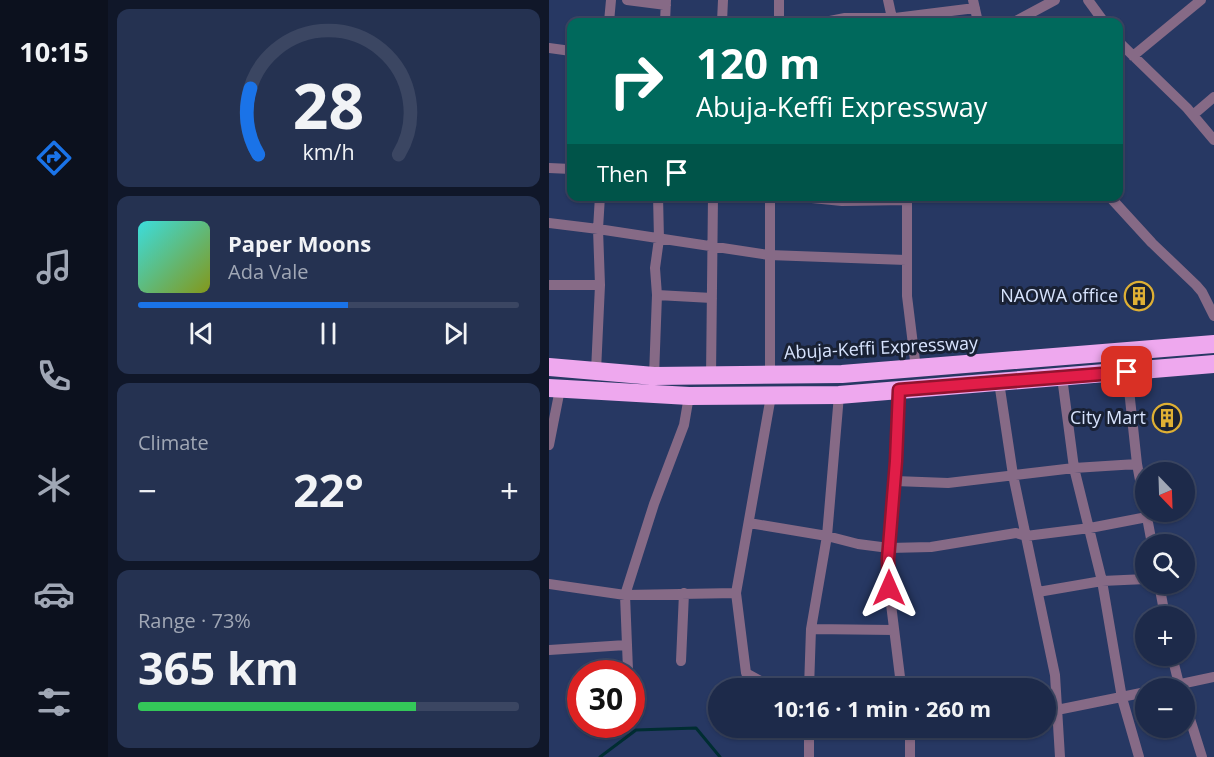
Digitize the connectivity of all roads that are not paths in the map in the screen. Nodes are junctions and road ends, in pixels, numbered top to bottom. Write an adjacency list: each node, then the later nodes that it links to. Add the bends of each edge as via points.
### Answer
1 (611, 0): 11 (street)
2 (627, 0): 9 (street)
3 (723, 0): 13 (street)
4 (779, 0): 14 (street)
5 (888, 0): 16 (street)
6 (1055, 0): 17 (street)
7 (1088, 0): 18 (street)
8 (1201, 0): 22 (street)
9 (666, 2): 12 (street)
10 (974, 4): 16 (street)
11 (609, 18)
12 (665, 18)
13 (722, 18)
14 (779, 18)
15 (845, 18): 16 (street)
16 (892, 18)
17 (1021, 18)
18 (1101, 18)
19 (1123, 46): 22 (street)
20 (549, 48): 21 (street)
21 (567, 50)
22 (1133, 56): 24 (street)
23 (1214, 97): 24 (street)
24 (1193, 115): 25 (street)
25 (1214, 140)
26 (549, 168): 27 (street)
27 (567, 170)
28 (600, 201): 35 (street)
29 (658, 201): 36 (street)
30 (713, 201): 37 (street)
31 (769, 201): 38 (street)
32 (907, 201): 39 (street)
33 (1114, 201): 44 (street, via 1196,285)
34 (549, 224): 35 (street)
35 (598, 229): 36 (street); 41 (street)
36 (659, 239): 37 (street); 42 (street)
37 (713, 246): 38 (street); 43 (street)
38 (769, 255): 39 (street); 51 (street)
39 (906, 260): 48 (street)
40 (549, 285): 41 (street)
41 (600, 285): 49 (street)
42 (657, 294): 43 (street); 52 (street)
43 (712, 298): 53 (street)
44 (1214, 316)
45 (1214, 344): 48 (highway, Abuja-Keffi Expressway)
46 (1214, 364): 50 (highway)
47 (549, 367): 49 (highway, Abuja-Keffi Expressway)
48 (916, 369): 51 (highway, Abuja-Keffi Expressway)
49 (596, 371): 52 (highway, Abuja-Keffi Expressway)
50 (1127, 372): 54 (highway); 62 (street)
51 (769, 375): 53 (highway, Abuja-Keffi Expressway)
52 (654, 376): 53 (highway, Abuja-Keffi Expressway)
53 (711, 376)
54 (1062, 377): 55 (highway); 64 (street)
55 (999, 382): 57 (highway); 65 (street)
56 (555, 388): 59 (highway); 61 (street)
57 (899, 390): 58 (highway); 66 (street)
58 (839, 395): 60 (highway); 70 (street)
59 (689, 396): 60 (highway); 79 (street, via 684,425)
60 (771, 396): 68 (street)
61 (549, 445)
62 (1137, 462)
63 (1135, 464): 64 (street)
64 (1074, 468): 65 (street); 69 (street)
65 (1013, 475): 66 (street, via 948,483); 71 (street)
66 (895, 481): 72 (street)
67 (1135, 519): 69 (street)
68 (749, 523): 70 (street); 78 (street)
69 (1090, 528): 71 (street); 74 (street)
70 (827, 536): 72 (street); 80 (street)
71 (1026, 536): 72 (street, via 1016,533 931,547); 76 (street)
72 (889, 548): 81 (street)
73 (1135, 580): 74 (street)
74 (1102, 581): 76 (street); 93 (street)
75 (549, 584): 79 (street)
76 (1038, 592): 90 (street)
77 (684, 593): 78 (street); 79 (street); 85 (street)
78 (736, 593): 87 (street, via 746,673)
79 (625, 595): 82 (street)
80 (811, 629): 81 (street); 88 (street)
81 (894, 630): 89 (street)
82 (626, 645): 83 (street); 84 (street)
83 (549, 650)
84 (627, 660)
85 (681, 661)
86 (1214, 677): 91 (street)
87 (755, 678)
88 (809, 678)
89 (906, 678)
90 (1055, 678)
91 (1195, 683)
92 (1135, 695): 93 (street)
93 (1122, 698): 94 (street); 102 (street)
94 (1056, 704)
95 (1195, 737): 103 (street)
96 (809, 738): 100 (street)
97 (910, 738): 101 (street)
98 (1055, 738): 99 (street)
99 (1056, 756)
100 (809, 757)
101 (910, 757)
102 (1139, 757)
103 (1201, 757)

